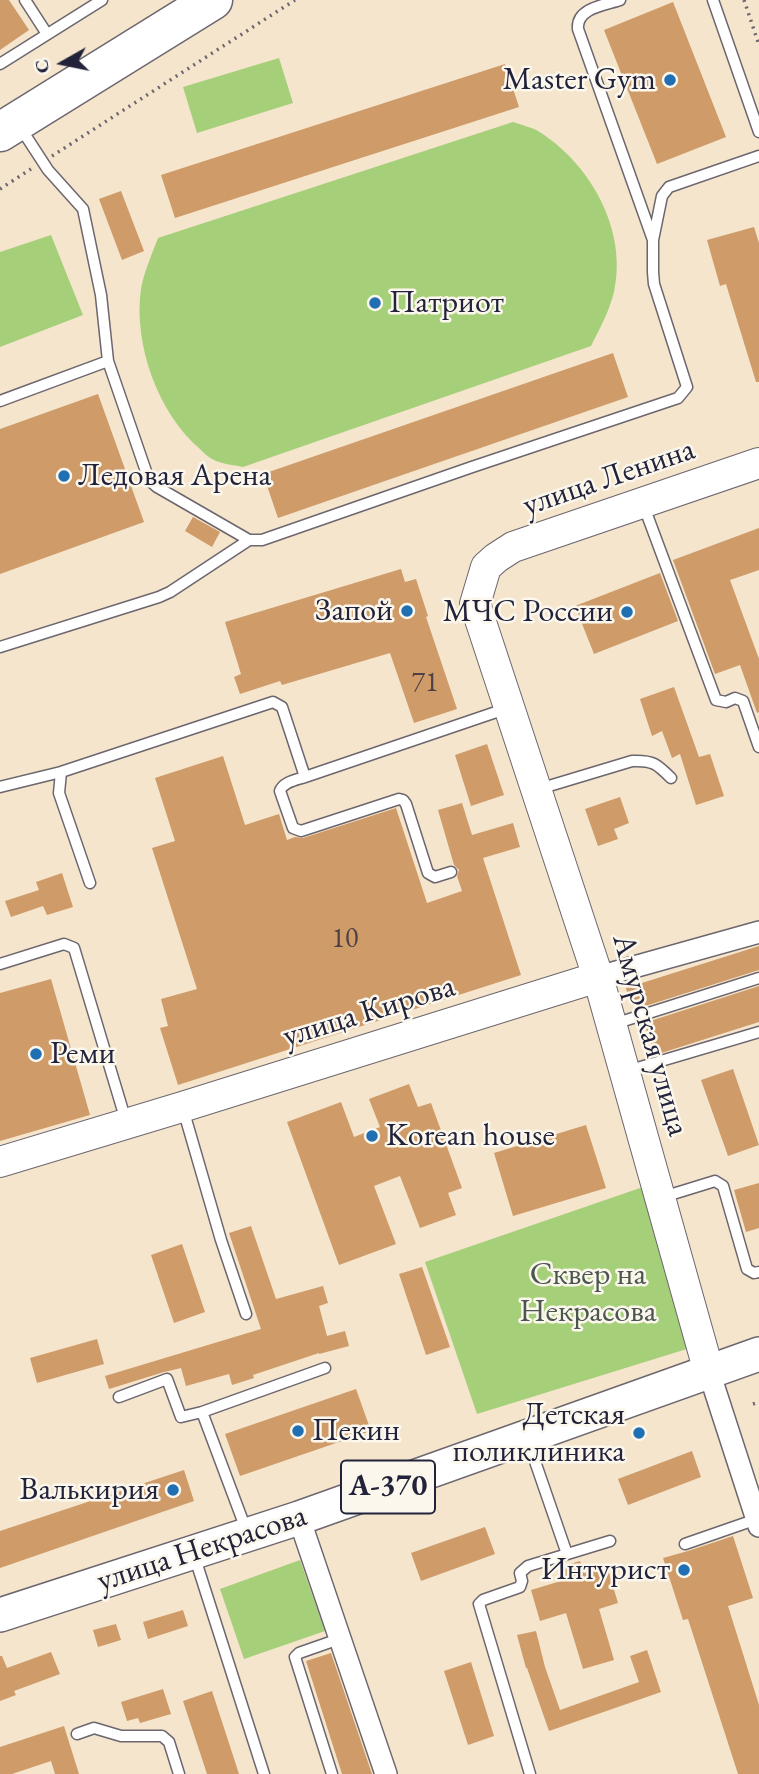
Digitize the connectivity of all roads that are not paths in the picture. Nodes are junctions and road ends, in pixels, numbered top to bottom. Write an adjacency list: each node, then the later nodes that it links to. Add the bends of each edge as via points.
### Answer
1 (24, 0): 6 (lane)
2 (102, 0): 6 (lane)
3 (620, 0): 11 (lane, via 587,11 580,16 578,29)
4 (713, 0): 9 (lane)
5 (200, 4): 8 (highway)
6 (47, 34): 7 (lane)
7 (0, 64)
8 (8, 127): 12 (lane, via 83,209 101,295)
9 (759, 132)
10 (759, 156): 11 (lane, via 669,187 662,196)
11 (653, 240): 16 (lane, via 654,284 687,387 678,398 262,540)
12 (108, 361): 13 (lane); 16 (lane, via 149,480)
13 (0, 401)
14 (759, 463): 15 (main road, улица Ленина)
15 (643, 504): 17 (main road, улица Ленина, via 513,547); 20 (lane, via 716,700 743,701)
16 (249, 540): 18 (lane, via 159,597)
17 (486, 567): 19 (main road, Амурская улица, via 475,604)
18 (0, 647)
19 (508, 708): 22 (lane); 25 (main road, Амурская улица)
20 (759, 747)
21 (61, 772): 22 (lane, via 273,702 282,707); 24 (lane); 27 (lane, via 59,793)
22 (305, 777): 26 (lane, via 285,784 281,791 296,830 403,800 428,873 435,877)
23 (671, 778): 25 (lane, via 657,764 632,761)
24 (0, 787)
25 (536, 790): 30 (main road, Амурская улица)
26 (451, 872)
27 (90, 883)
28 (759, 932): 30 (street, улица Кирова)
29 (0, 964): 36 (lane, via 64,944 74,948)
30 (598, 977): 32 (main road, Амурская улица); 35 (main road, улица Кирова)
31 (759, 978): 32 (lane)
32 (611, 1025): 34 (main road, Амурская улица)
33 (759, 1032): 34 (lane)
34 (624, 1072): 38 (main road, Амурская улица)
35 (182, 1107): 36 (main road, улица Кирова); 40 (lane)
36 (127, 1124): 37 (main road, улица Кирова)
37 (0, 1162)
38 (660, 1197): 39 (lane, via 715,1181 723,1186 747,1269); 43 (main road, Амурская улица)
39 (759, 1272)
40 (246, 1314)
41 (759, 1354): 43 (main road, улица Некрасова / А-370)
42 (325, 1368): 45 (lane)
43 (709, 1372): 46 (main road, улица Некрасова / А-370); 48 (street, Амурская улица)
44 (119, 1397): 45 (lane, via 167,1380 181,1417)
45 (202, 1412): 49 (lane)
46 (526, 1437): 47 (main road, улица Некрасова / А-370); 53 (lane)
47 (299, 1518): 49 (main road, улица Некрасова / А-370); 55 (street)
48 (758, 1523): 51 (lane)
49 (248, 1535): 52 (main road, улица Некрасова / А-370)
50 (611, 1541): 53 (lane)
51 (685, 1544)
52 (193, 1552): 54 (main road, улица Некрасова / А-370); 58 (lane)
53 (567, 1555): 61 (lane, via 528,1566 520,1573 520,1587 479,1604)
54 (0, 1615)
55 (340, 1639): 59 (lane, via 295,1657); 60 (street)
56 (77, 1734): 57 (lane, via 94,1728 121,1736 162,1736 169,1742)
57 (179, 1774)
58 (264, 1774)
59 (332, 1774)
60 (386, 1774)
61 (530, 1774)

